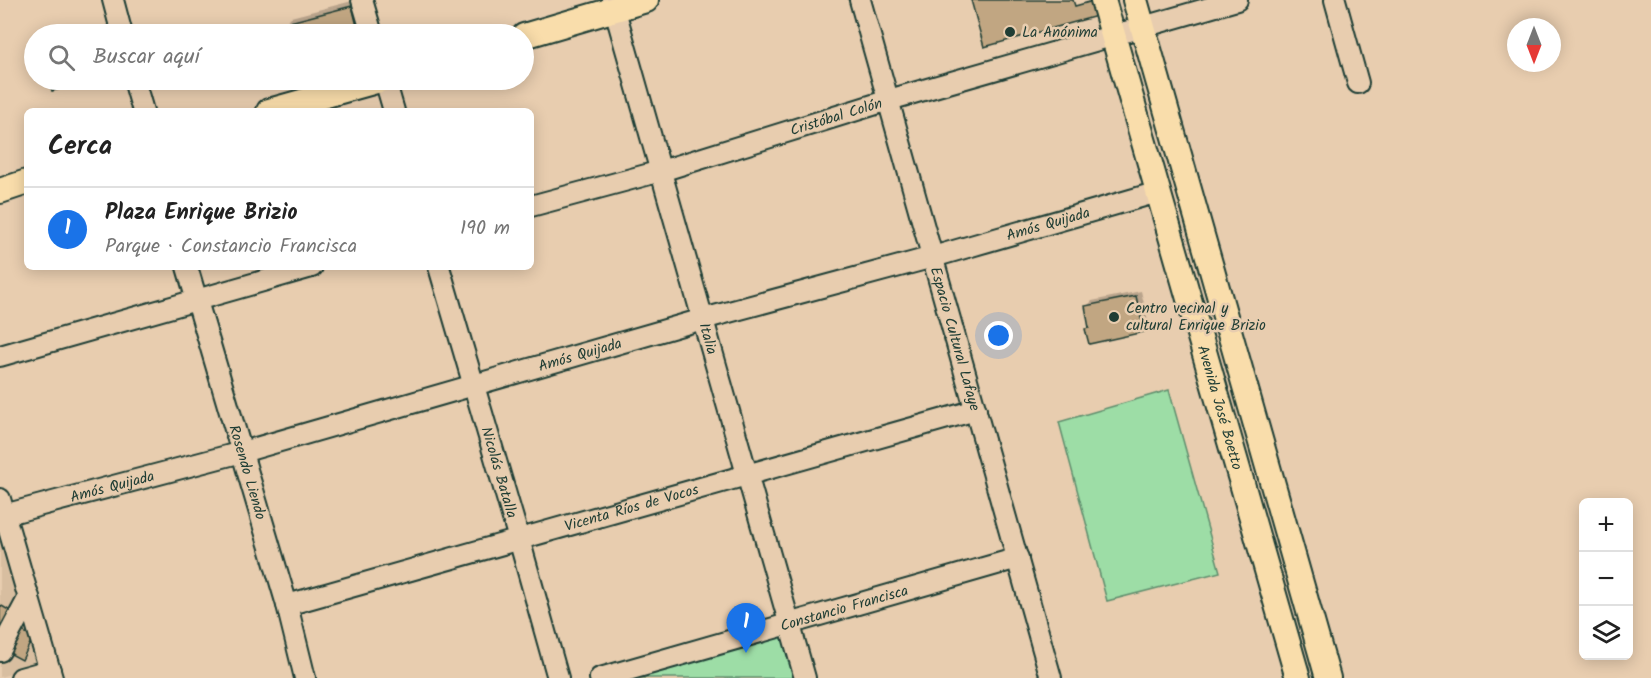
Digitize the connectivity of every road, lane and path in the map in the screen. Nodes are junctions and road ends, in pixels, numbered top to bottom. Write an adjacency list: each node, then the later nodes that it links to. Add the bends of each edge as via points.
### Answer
1 (113, 0): 10 (street)
2 (362, 0): 11 (street)
3 (646, 0): 9 (main road)
4 (860, 0): 19 (street, Espacio Cultural Lafaye)
5 (1102, 0): 14 (main road, Avenida José Boetto)
6 (1135, 0): 12 (main road, Avenida José Boetto)
7 (1237, 0): 12 (street, Cristóbal Colón)
8 (1335, 0): 15 (street)
9 (613, 4): 13 (main road); 23 (street, Italia)
10 (119, 24)
11 (369, 24)
12 (1142, 27): 14 (street, Cristóbal Colón); 54 (main road, Avenida José Boetto)
13 (534, 32)
14 (1113, 36): 19 (street, Cristóbal Colón); 26 (main road, Avenida José Boetto)
15 (1358, 82)
16 (138, 90): 20 (street)
17 (346, 90): 21 (main road)
18 (386, 90): 22 (street)
19 (889, 100): 23 (street, Cristóbal Colón); 28 (street, Espacio Cultural Lafaye)
20 (142, 108)
21 (280, 108)
22 (393, 108)
23 (661, 171): 27 (street, Cristóbal Colón); 33 (street, Italia)
24 (24, 183): 25 (main road)
25 (0, 191)
26 (1158, 192): 28 (street, Amós Quijada); 53 (main road, Avenida José Boetto)
27 (534, 205)
28 (933, 257): 33 (street, Amós Quijada); 36 (street, Espacio Cultural Lafaye)
29 (189, 270): 32 (street, Rosendo Liendo)
30 (302, 270): 32 (street)
31 (440, 270): 35 (street, Nicolás Batalla)
32 (197, 300): 34 (street); 37 (street, Rosendo Liendo)
33 (703, 319): 35 (street, Amós Quijada); 38 (street, Italia)
34 (0, 356)
35 (474, 385): 37 (street, Amós Quijada); 40 (street, Nicolás Batalla)
36 (976, 410): 38 (street, Vicenta Ríos de Vocos); 41 (street, Espacio Cultural Lafaye)
37 (242, 452): 39 (street, Amós Quijada); 43 (street, Rosendo Liendo)
38 (748, 475): 40 (street, Vicenta Ríos de Vocos); 44 (street, Italia)
39 (2, 510): 42 (street)
40 (519, 539): 43 (street, Vicenta Ríos de Vocos); 49 (street, Nicolás Batalla)
41 (1017, 558): 44 (street, Constancio Francisca); 52 (street, Espacio Cultural Lafaye)
42 (29, 597): 45 (street); 46 (street)
43 (287, 605): 48 (street, Rosendo Liendo)
44 (789, 623): 50 (street, Constancio Francisca); 51 (street, Italia)
45 (0, 651)
46 (51, 674): 47 (street)
47 (21, 678)
48 (305, 678)
49 (558, 678)
50 (600, 678)
51 (805, 678)
52 (1052, 678)
53 (1298, 678)
54 (1328, 678)

